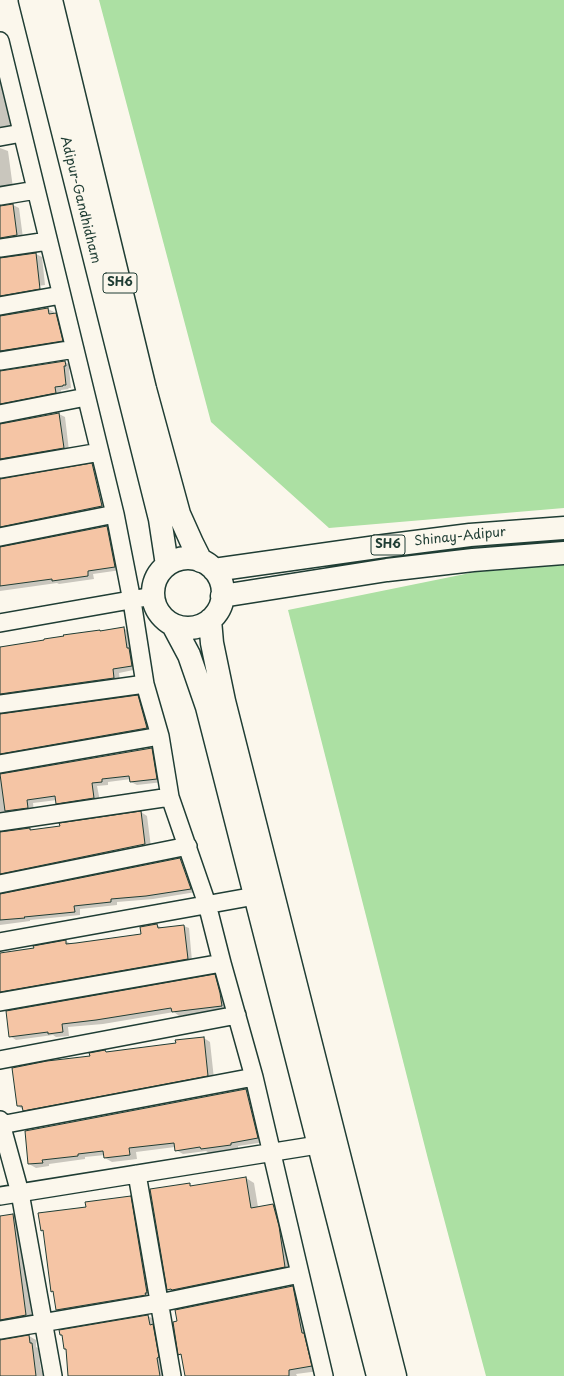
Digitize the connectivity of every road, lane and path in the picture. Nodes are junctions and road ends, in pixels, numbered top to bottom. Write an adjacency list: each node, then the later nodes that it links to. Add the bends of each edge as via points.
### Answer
1 (30, 0): 22 (main road, Adipur-Gandhidham / SH6, via 160,518)
2 (51, 0): 23 (main road, SH6, via 145,389 177,506 192,543)
3 (0, 43): 4 (street)
4 (22, 133): 5 (street); 6 (street)
5 (0, 137)
6 (36, 190): 7 (street); 8 (street)
7 (0, 196)
8 (48, 241): 9 (street); 10 (street)
9 (0, 248)
10 (61, 295): 11 (street); 12 (street)
11 (0, 306)
12 (74, 349): 13 (street); 14 (street)
13 (0, 361)
14 (86, 397): 15 (street); 16 (street)
15 (0, 414)
16 (100, 452): 17 (street); 18 (street)
17 (0, 469)
18 (115, 514): 20 (street); 25 (street)
19 (564, 528): 23 (main road, Shinay-Adipur / SH6)
20 (0, 537)
21 (564, 553): 24 (main road, Shinay-Adipur / SH6, via 387,570)
22 (167, 565): 23 (main road, SH6, via 190,558); 25 (main road)
23 (207, 565): 24 (main road, SH6, via 221,582)
24 (222, 596): 26 (main road, via 219,609)
25 (143, 599): 27 (street); 28 (main road); 29 (street)
26 (210, 620): 28 (main road, via 199,626 186,628); 46 (main road, via 224,701)
27 (0, 623)
28 (173, 625): 37 (main road, via 189,655 207,707)
29 (145, 684): 30 (street); 31 (street)
30 (0, 704)
31 (160, 736): 32 (street); 33 (street)
32 (0, 764)
33 (170, 797): 34 (street); 35 (street)
34 (0, 822)
35 (188, 846): 36 (street); 38 (street)
36 (0, 884)
37 (255, 896): 38 (street); 46 (main road)
38 (207, 904): 39 (street); 40 (street)
39 (0, 942)
40 (222, 962): 41 (street); 42 (street)
41 (0, 1002)
42 (237, 1016): 43 (street); 44 (street)
43 (0, 1060)
44 (254, 1077): 45 (street); 47 (street)
45 (1, 1122): 49 (street)
46 (327, 1143): 47 (street); 58 (main road); 59 (main road)
47 (273, 1152): 48 (street); 51 (street)
48 (137, 1174): 49 (street); 52 (street)
49 (20, 1192): 50 (street); 53 (street)
50 (0, 1196)
51 (300, 1274): 52 (street); 57 (street)
52 (159, 1303): 53 (street); 56 (street)
53 (44, 1323): 54 (street); 55 (street)
54 (0, 1330)
55 (53, 1376)
56 (172, 1376)
57 (324, 1376)
58 (378, 1376)
59 (396, 1376)

